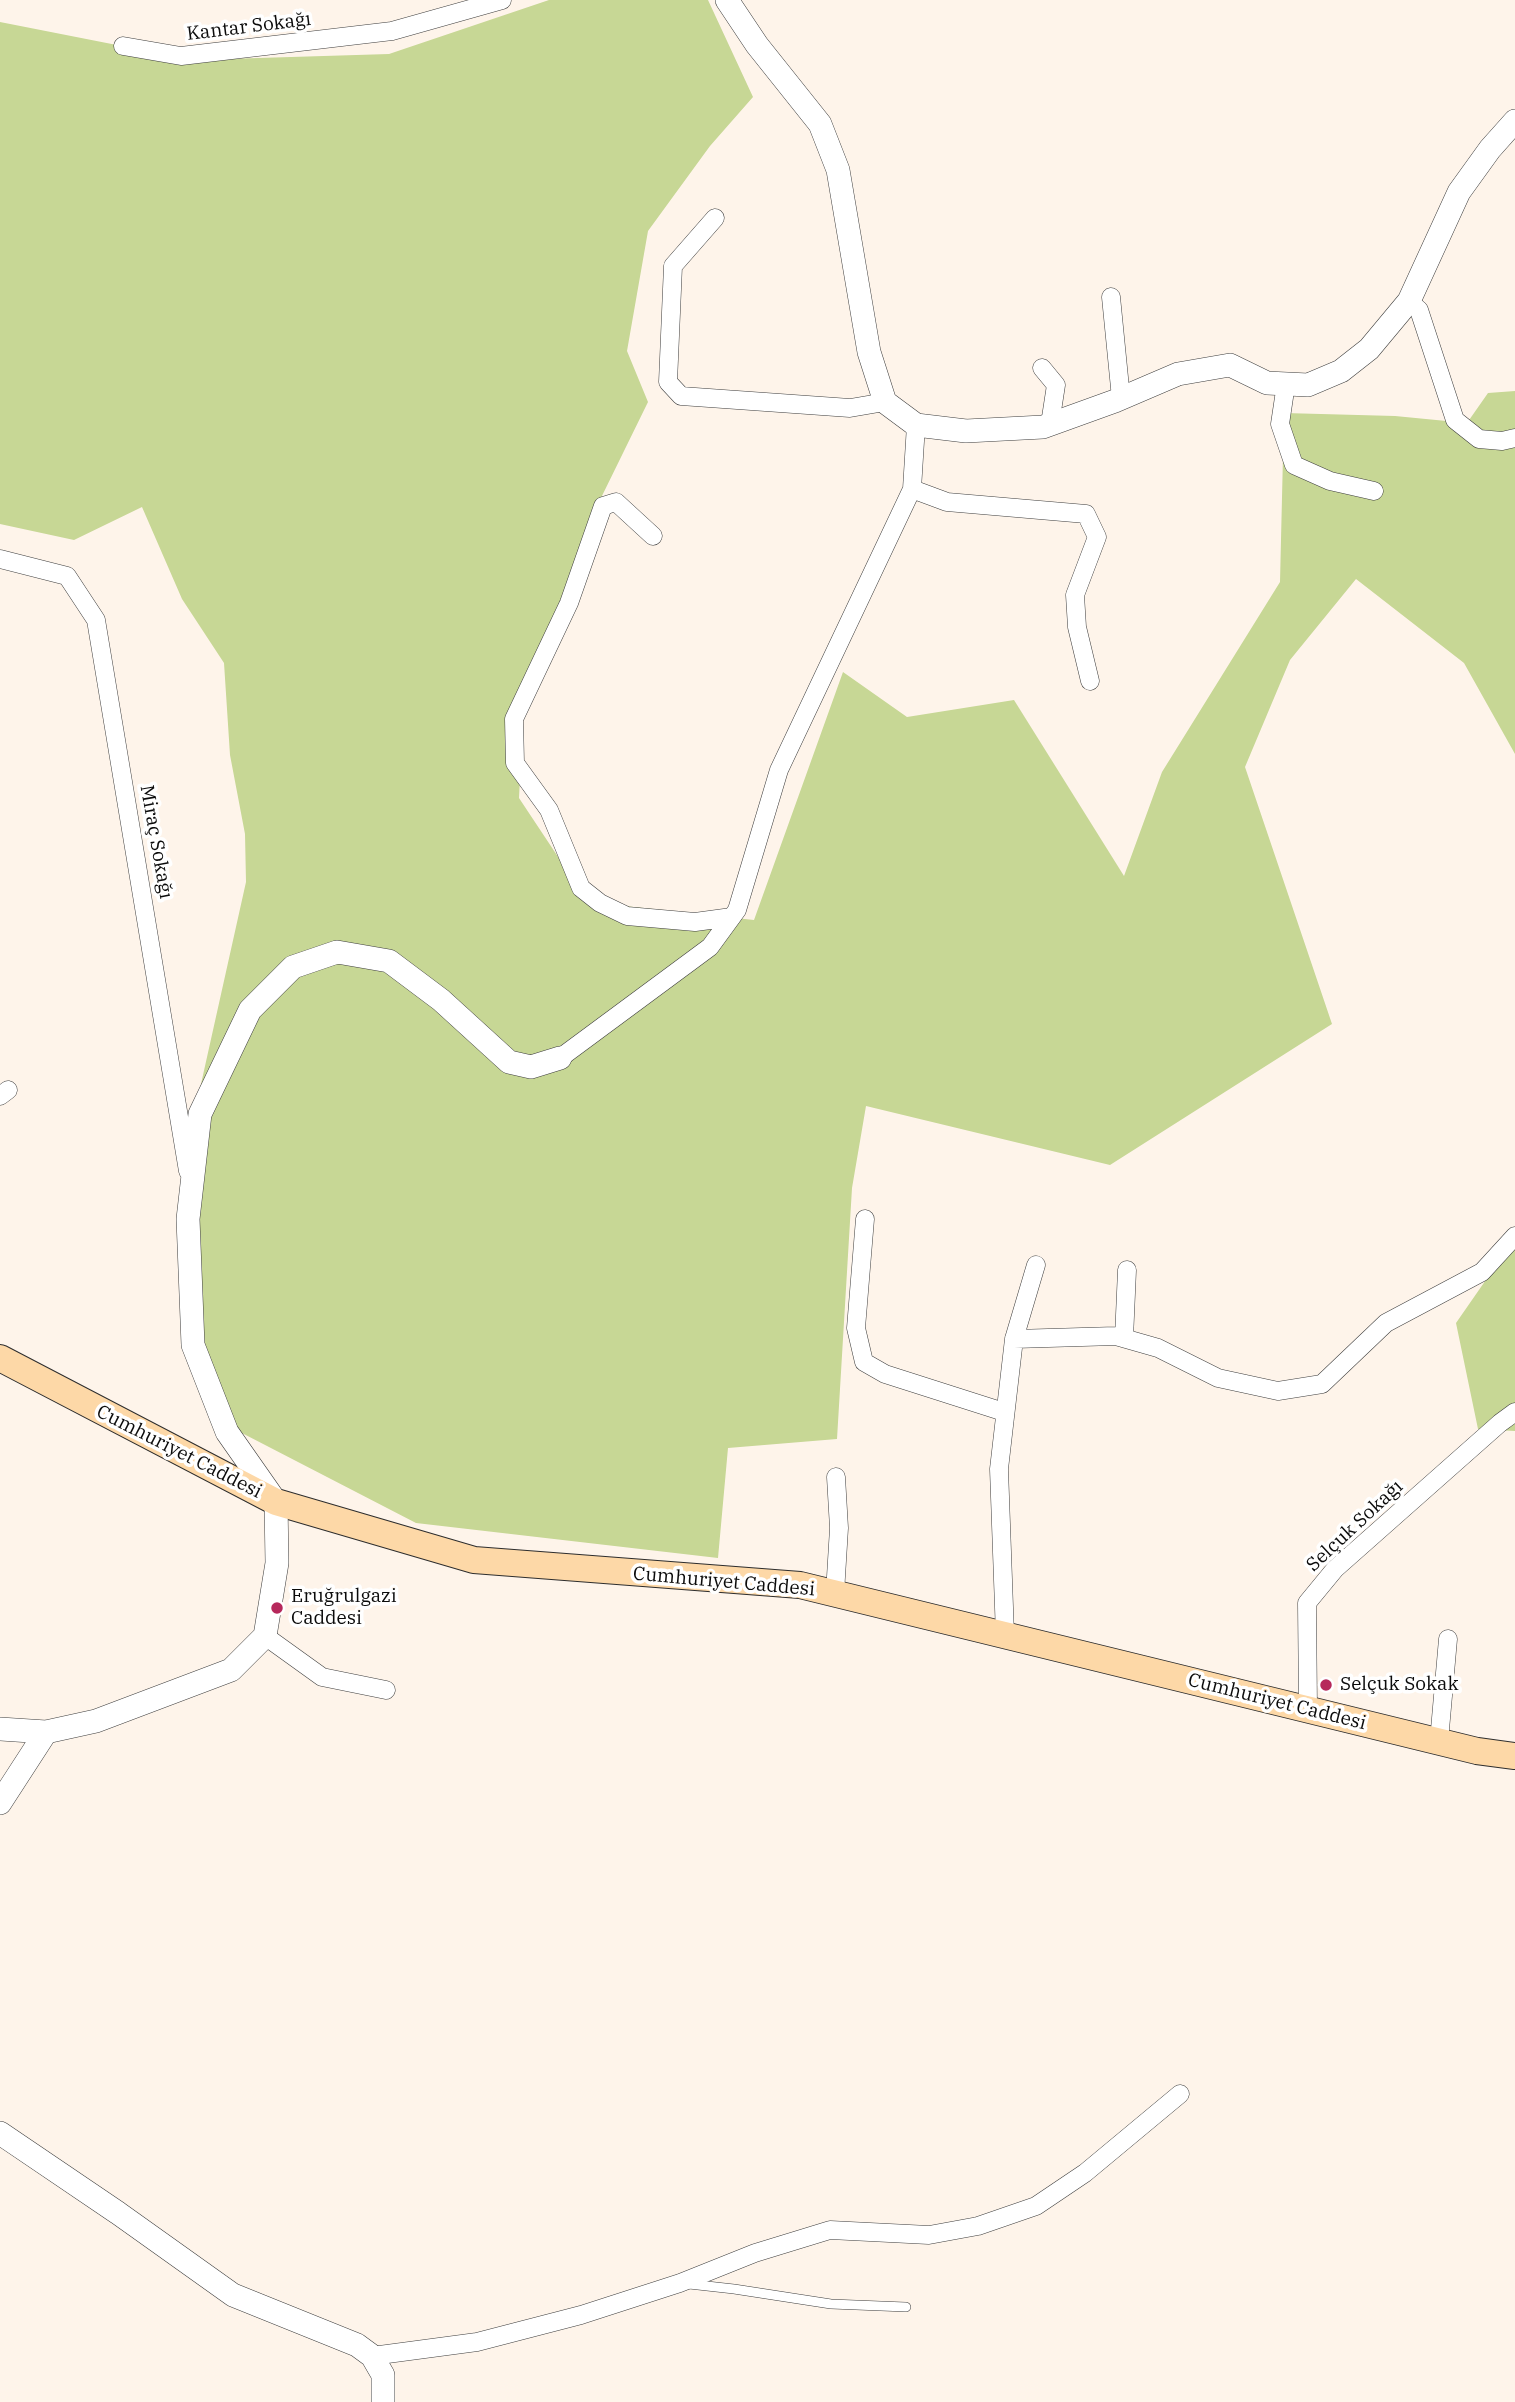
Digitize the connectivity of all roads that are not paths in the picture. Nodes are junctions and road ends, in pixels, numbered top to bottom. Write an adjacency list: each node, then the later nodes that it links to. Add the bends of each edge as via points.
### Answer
1 (497, 0): 3 (street, Kantar Sokağı, via 393,31 353,36 181,57)
2 (727, 0): 11 (street, via 820,124 838,170 869,352)
3 (123, 46)
4 (1515, 121): 7 (street, via 1459,192)
5 (715, 218): 11 (street, via 673,266 668,382 681,396 850,408)
6 (1111, 297): 10 (street)
7 (1409, 301): 9 (street, via 1369,349 1341,371 1308,385); 14 (street, via 1419,310 1454,420 1479,439)
8 (1042, 368): 12 (street, via 1056,385)
9 (1286, 384): 10 (street, via 1268,383 1230,365 1178,374); 16 (street, via 1280,424 1294,464 1330,481)
10 (1121, 398): 12 (street)
11 (885, 402): 13 (street)
12 (1050, 424): 13 (street, via 966,431)
13 (916, 425): 15 (street)
14 (1515, 438)
15 (912, 489): 19 (street, via 947,502 1086,514 1097,537 1075,596); 20 (street, via 779,770)
16 (1374, 491)
17 (653, 536): 20 (street, via 616,502 603,506 569,603 514,719 515,764 549,810 581,888 600,904 627,916 695,922)
18 (0, 559): 22 (street, Miraç Sokağı, via 67,576 96,620)
19 (1090, 681)
20 (732, 917): 21 (street, via 710,947)
21 (560, 1058): 22 (street, via 531,1067 509,1062 441,1000 388,961 337,952 293,967 250,1010 200,1114)
22 (191, 1192): 33 (street, via 188,1219 194,1345 227,1432)
23 (865, 1219): 30 (street, via 856,1328 864,1362 885,1374)
24 (1515, 1236): 27 (street, via 1482,1272 1386,1323 1322,1384 1278,1391 1218,1378 1158,1348)
25 (1036, 1265): 28 (street)
26 (1127, 1270): 27 (street)
27 (1124, 1338): 28 (street)
28 (1014, 1339): 30 (street)
29 (0, 1359): 33 (main road, Cumhuriyet Caddesi)
30 (1004, 1412): 35 (street, via 999,1469)
31 (1515, 1412): 39 (street, Selçuk Sokağı, via 1335,1569 1307,1603)
32 (836, 1477): 34 (street)
33 (276, 1502): 34 (main road, Cumhuriyet Caddesi, via 474,1560 800,1585); 36 (street, via 276,1563)
34 (835, 1593): 35 (main road, Cumhuriyet Caddesi)
35 (1005, 1635): 39 (main road, Cumhuriyet Caddesi)
36 (265, 1636): 38 (street, via 322,1677); 41 (street, via 231,1670 96,1721)
37 (1448, 1639): 42 (street)
38 (386, 1690)
39 (1308, 1709): 42 (main road, Cumhuriyet Caddesi)
40 (0, 1729): 41 (street)
41 (46, 1732): 44 (street)
42 (1439, 1741): 43 (main road, Cumhuriyet Caddesi)
43 (1515, 1756)
44 (0, 1803)
45 (1180, 2094): 47 (street, via 1085,2173 1036,2206 978,2227 929,2235 830,2230)
46 (0, 2133): 49 (street, via 233,2295 357,2345)
47 (680, 2283): 48 (lane, via 831,2304); 49 (street, via 477,2342)
48 (906, 2307)
49 (373, 2356): 50 (street, via 383,2375)
50 (383, 2402)

